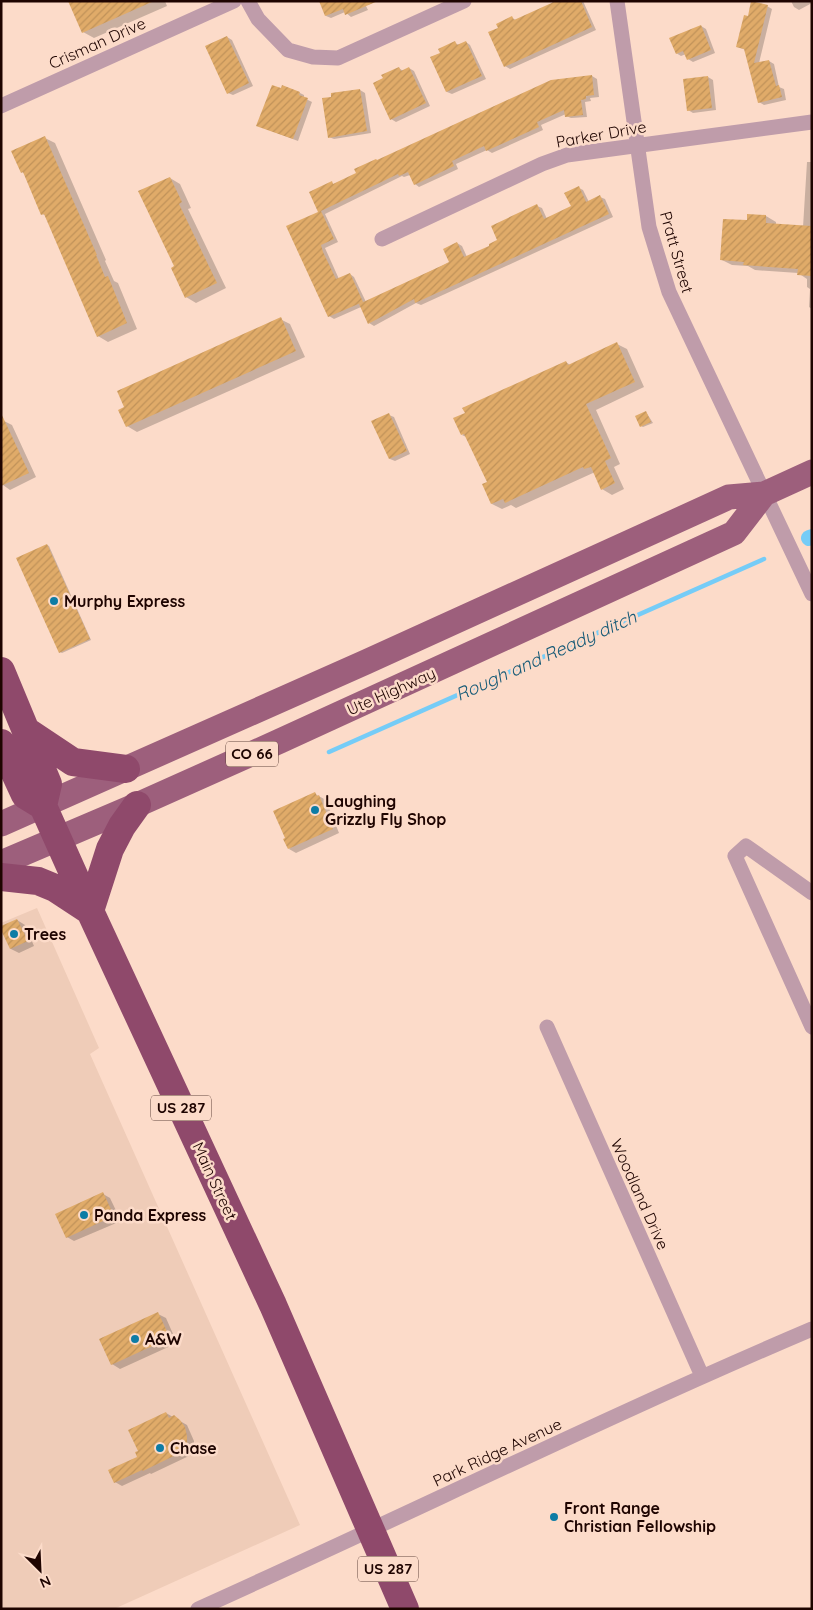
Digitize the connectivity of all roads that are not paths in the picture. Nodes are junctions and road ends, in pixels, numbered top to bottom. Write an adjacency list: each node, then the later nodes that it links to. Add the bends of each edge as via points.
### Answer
1 (234, 1): 5 (street, Crisman Drive)
2 (248, 1): 3 (street, via 258,19 288,50 312,57 338,58)
3 (464, 1)
4 (617, 1): 7 (street, Pratt Street)
5 (1, 106)
6 (812, 122): 7 (street, Parker Drive)
7 (637, 145): 8 (street, Parker Drive, via 567,155 542,164); 10 (street, Pratt Street, via 649,227 669,292)
8 (382, 238)
9 (812, 472): 10 (main road, Ute Highway / CO 66)
10 (764, 494): 11 (street, Pratt Street); 15 (main road, Ute Highway / CO 66, via 729,496 417,640); 18 (main road, Ute Highway / CO 66, via 734,533)
11 (812, 594)
12 (1, 671): 13 (highway)
13 (28, 732): 15 (highway, via 72,762); 17 (highway, via 48,784)
14 (6, 754): 16 (highway); 17 (highway, Main Street / US 287, via 25,795)
15 (126, 769): 17 (main road, Ute Highway / CO 66)
16 (1, 791)
17 (43, 806): 19 (main road, Ute Highway / CO 66); 20 (highway, Main Street / US 287)
18 (137, 806): 20 (main road, Ute Highway / CO 66); 24 (highway, via 110,849)
19 (1, 824)
20 (58, 839): 21 (main road, Ute Highway / CO 66); 24 (highway, Main Street / US 287)
21 (1, 863)
22 (1, 877): 24 (highway, via 38,881)
23 (812, 893): 26 (street, via 746,846 736,856)
24 (90, 911): 29 (highway, Main Street / US 287, via 273,1304)
25 (547, 1026): 28 (street, Woodland Drive)
26 (812, 1027)
27 (812, 1329): 28 (street, Park Ridge Avenue)
28 (702, 1376): 29 (street, Park Ridge Avenue)
29 (372, 1530): 30 (street, Park Ridge Avenue); 31 (highway, US 287)
30 (198, 1609)
31 (405, 1609)

